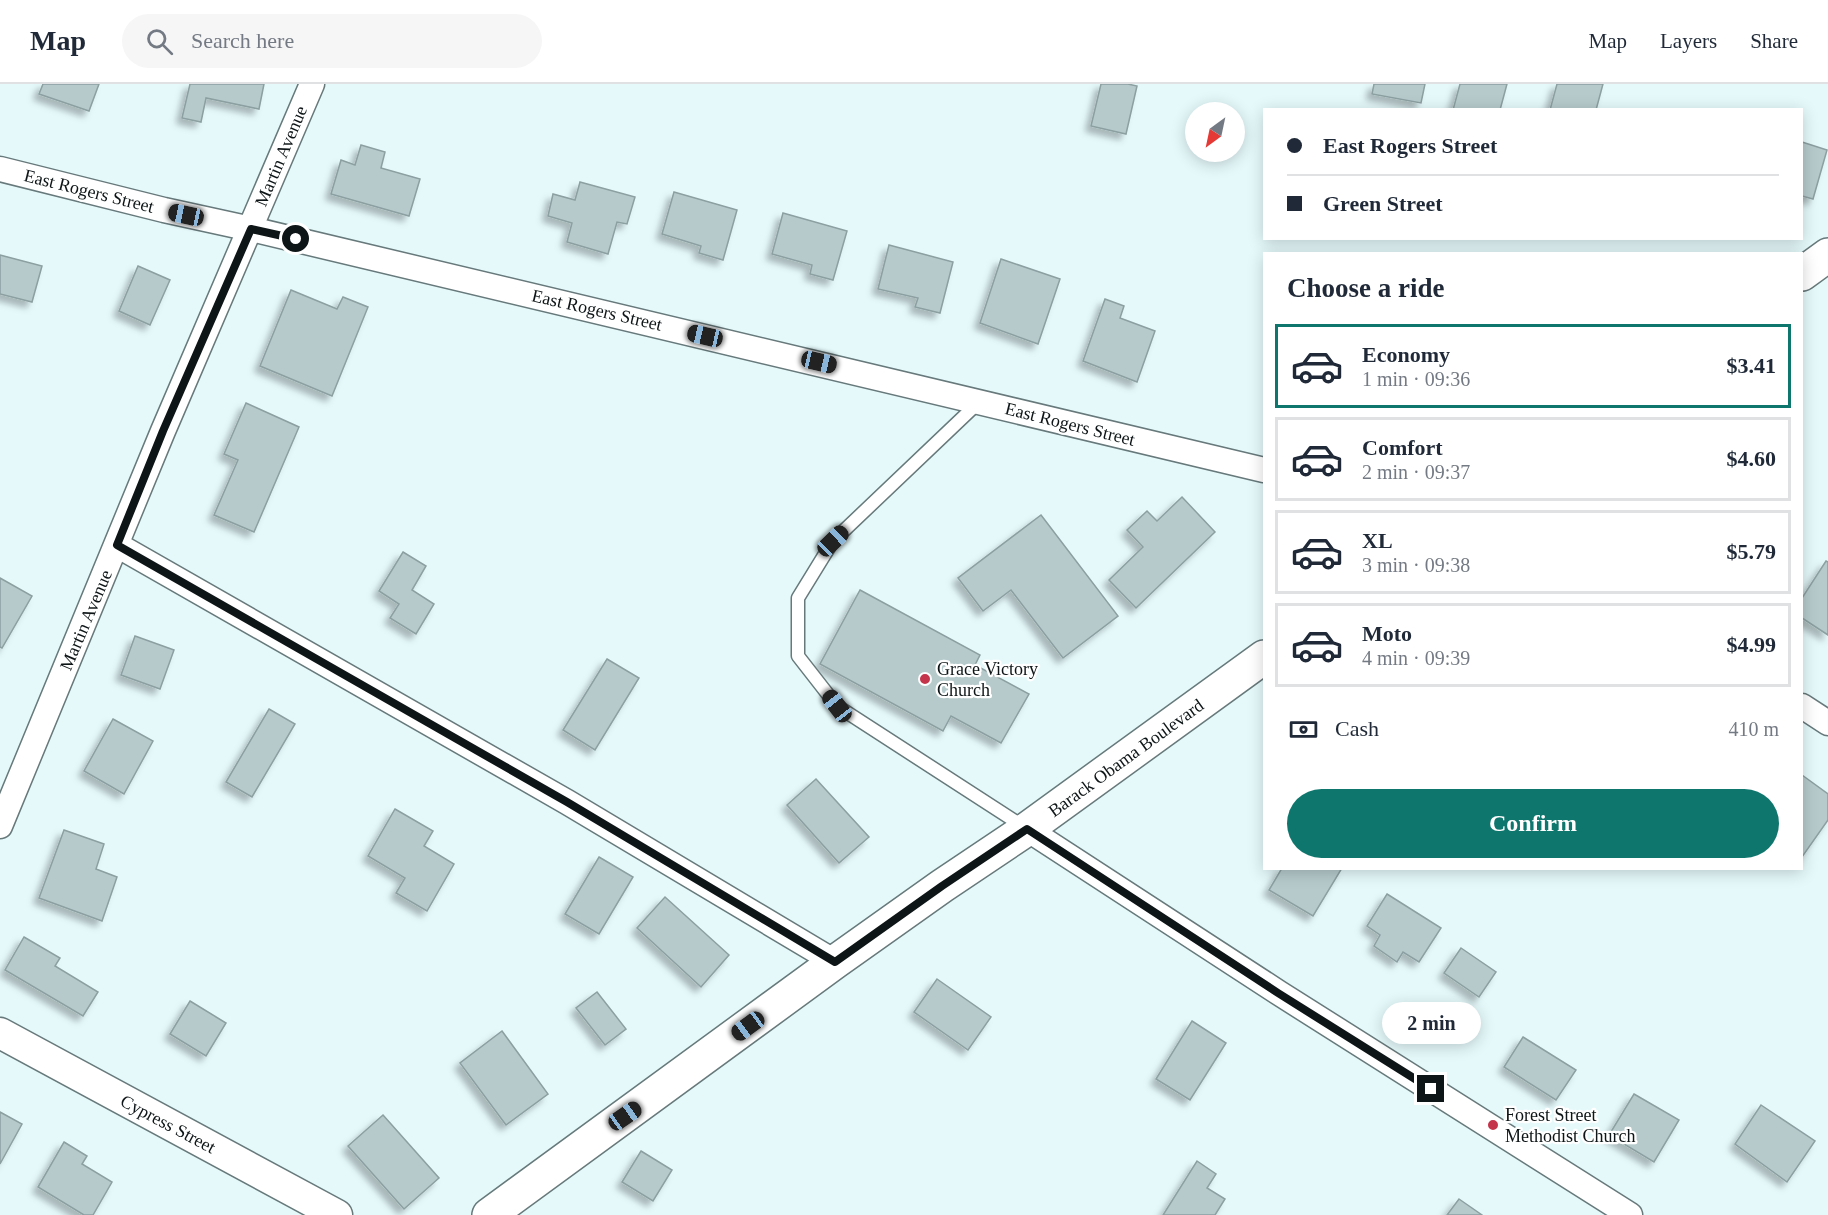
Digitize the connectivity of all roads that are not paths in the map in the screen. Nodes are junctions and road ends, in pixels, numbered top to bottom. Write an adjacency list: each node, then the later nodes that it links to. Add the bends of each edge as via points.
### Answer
1 (312, 84): 3 (street, Martin Avenue)
2 (0, 169): 3 (street, East Rogers Street)
3 (251, 229): 6 (street, East Rogers Street); 8 (street, Martin Avenue)
4 (1828, 255): 5 (main road)
5 (1803, 273)
6 (979, 402): 7 (street, East Rogers Street); 13 (lane, via 833,541 798,598 798,656 837,706)
7 (1263, 470)
8 (117, 545): 12 (street, Martin Avenue); 14 (street, via 567,802)
9 (1263, 658): 13 (main road, Barack Obama Boulevard)
10 (1803, 707): 11 (street)
11 (1828, 723)
12 (0, 826)
13 (1027, 829): 14 (main road, Barack Obama Boulevard); 18 (street)
14 (835, 962): 17 (main road, Barack Obama Boulevard)
15 (0, 1033): 16 (street, Cypress Street)
16 (337, 1215)
17 (489, 1215)
18 (1630, 1215)

